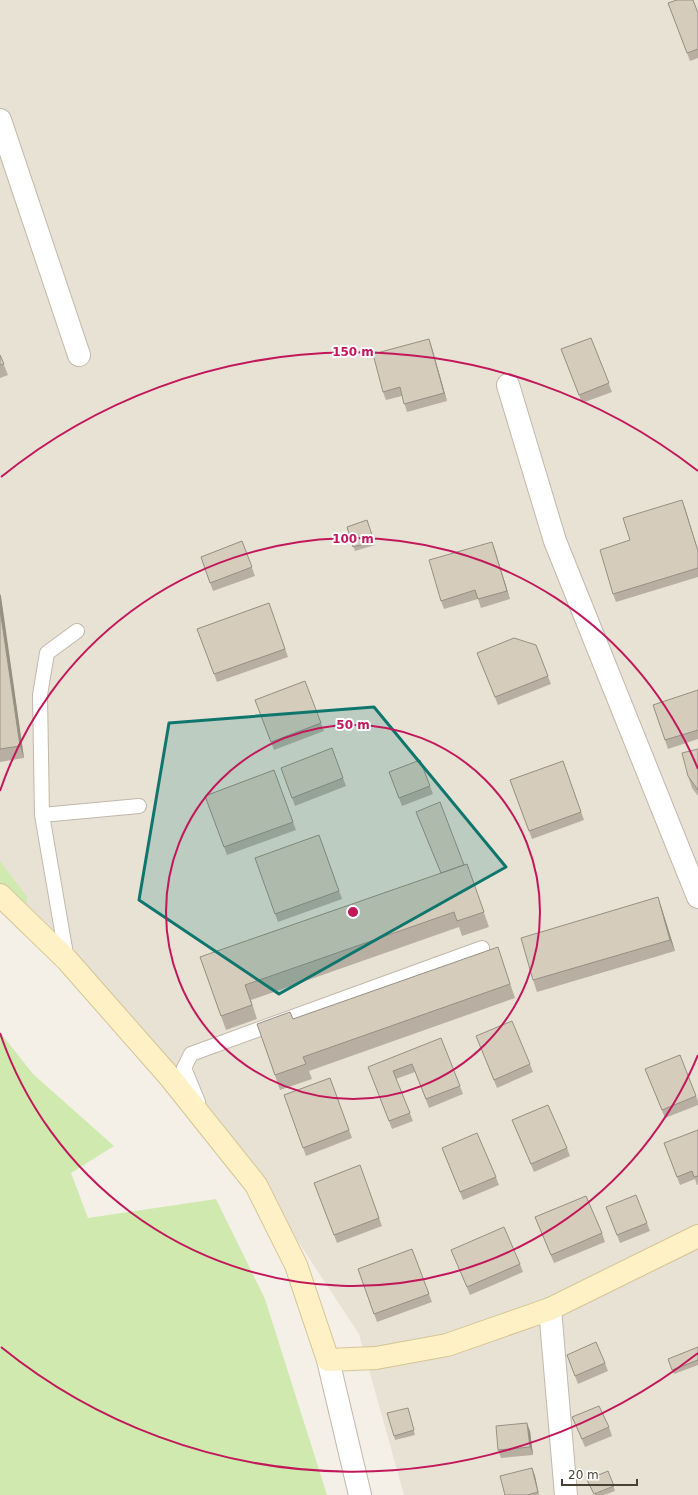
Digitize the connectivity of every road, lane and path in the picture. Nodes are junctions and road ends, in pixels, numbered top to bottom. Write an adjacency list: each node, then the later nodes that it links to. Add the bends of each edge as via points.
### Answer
1 (0, 120): 2 (street)
2 (79, 355)
3 (508, 385): 8 (street, via 555,541)
4 (77, 631): 6 (lane, via 47,653 40,695)
5 (139, 806): 6 (lane)
6 (42, 815): 10 (lane)
7 (0, 895): 10 (street)
8 (698, 897)
9 (482, 948): 11 (lane, via 191,1054 184,1068)
10 (67, 960): 11 (street)
11 (205, 1121): 14 (street, via 256,1185 296,1265)
12 (698, 1236): 13 (street)
13 (550, 1309): 14 (street, via 447,1345 376,1358); 16 (street)
14 (328, 1360): 15 (street)
15 (360, 1495)
16 (566, 1495)

